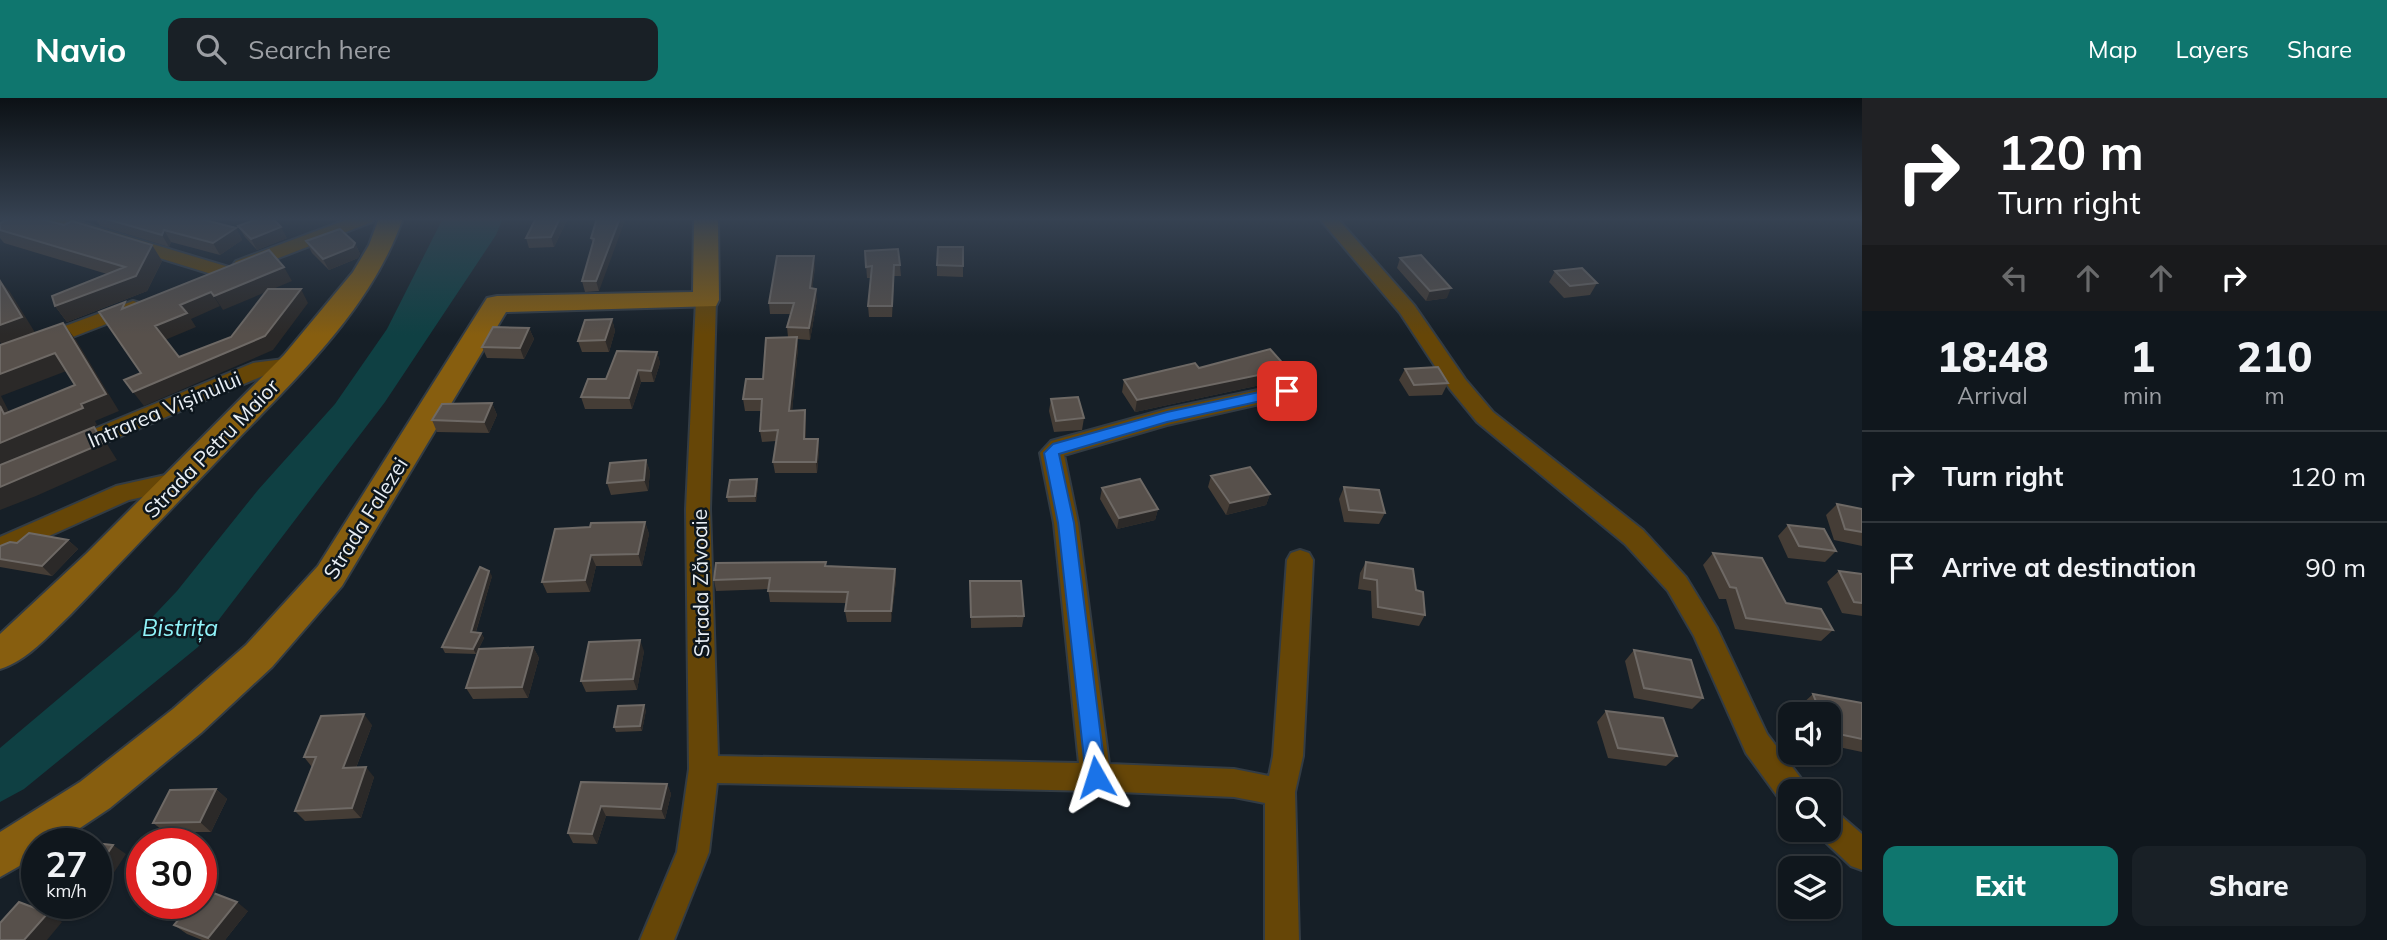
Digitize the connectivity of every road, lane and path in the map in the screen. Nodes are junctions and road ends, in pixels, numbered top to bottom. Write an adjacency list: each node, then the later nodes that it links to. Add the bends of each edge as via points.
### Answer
1 (179, 257): 6 (street)
2 (263, 257): 6 (street)
3 (374, 257): 11 (street, Strada Petru Maior)
4 (706, 257): 8 (street, Strada Zăvoaie)
5 (1362, 257): 20 (street, via 1409,311 1484,416 1612,517 1677,584 1699,618 1748,730)
6 (225, 272): 7 (street)
7 (200, 282)
8 (706, 300): 18 (street, Strada Zăvoaie, via 698,509); 24 (street, Strada Falezei, via 497,304 330,576 259,656 94,795)
9 (150, 301): 10 (street)
10 (0, 358)
11 (292, 365): 13 (street, Intrarea Vișinului, via 261,368); 14 (street, Strada Petru Maior)
12 (1287, 391): 19 (street, via 1167,417 1059,447 1052,453 1066,523)
13 (50, 457)
14 (179, 481): 15 (street, via 124,492); 17 (street, Strada Petru Maior, via 57,605)
15 (0, 548)
16 (1300, 560): 21 (street, via 1288,756)
17 (0, 654)
18 (704, 769): 19 (street); 25 (street, Strada Zăvoaie, via 693,852)
19 (1096, 777): 21 (street, via 1234,783)
20 (1781, 779)
21 (1280, 792): 26 (street)
22 (1841, 836): 23 (street)
23 (1862, 855)
24 (0, 856)
25 (657, 940)
26 (1282, 940)

